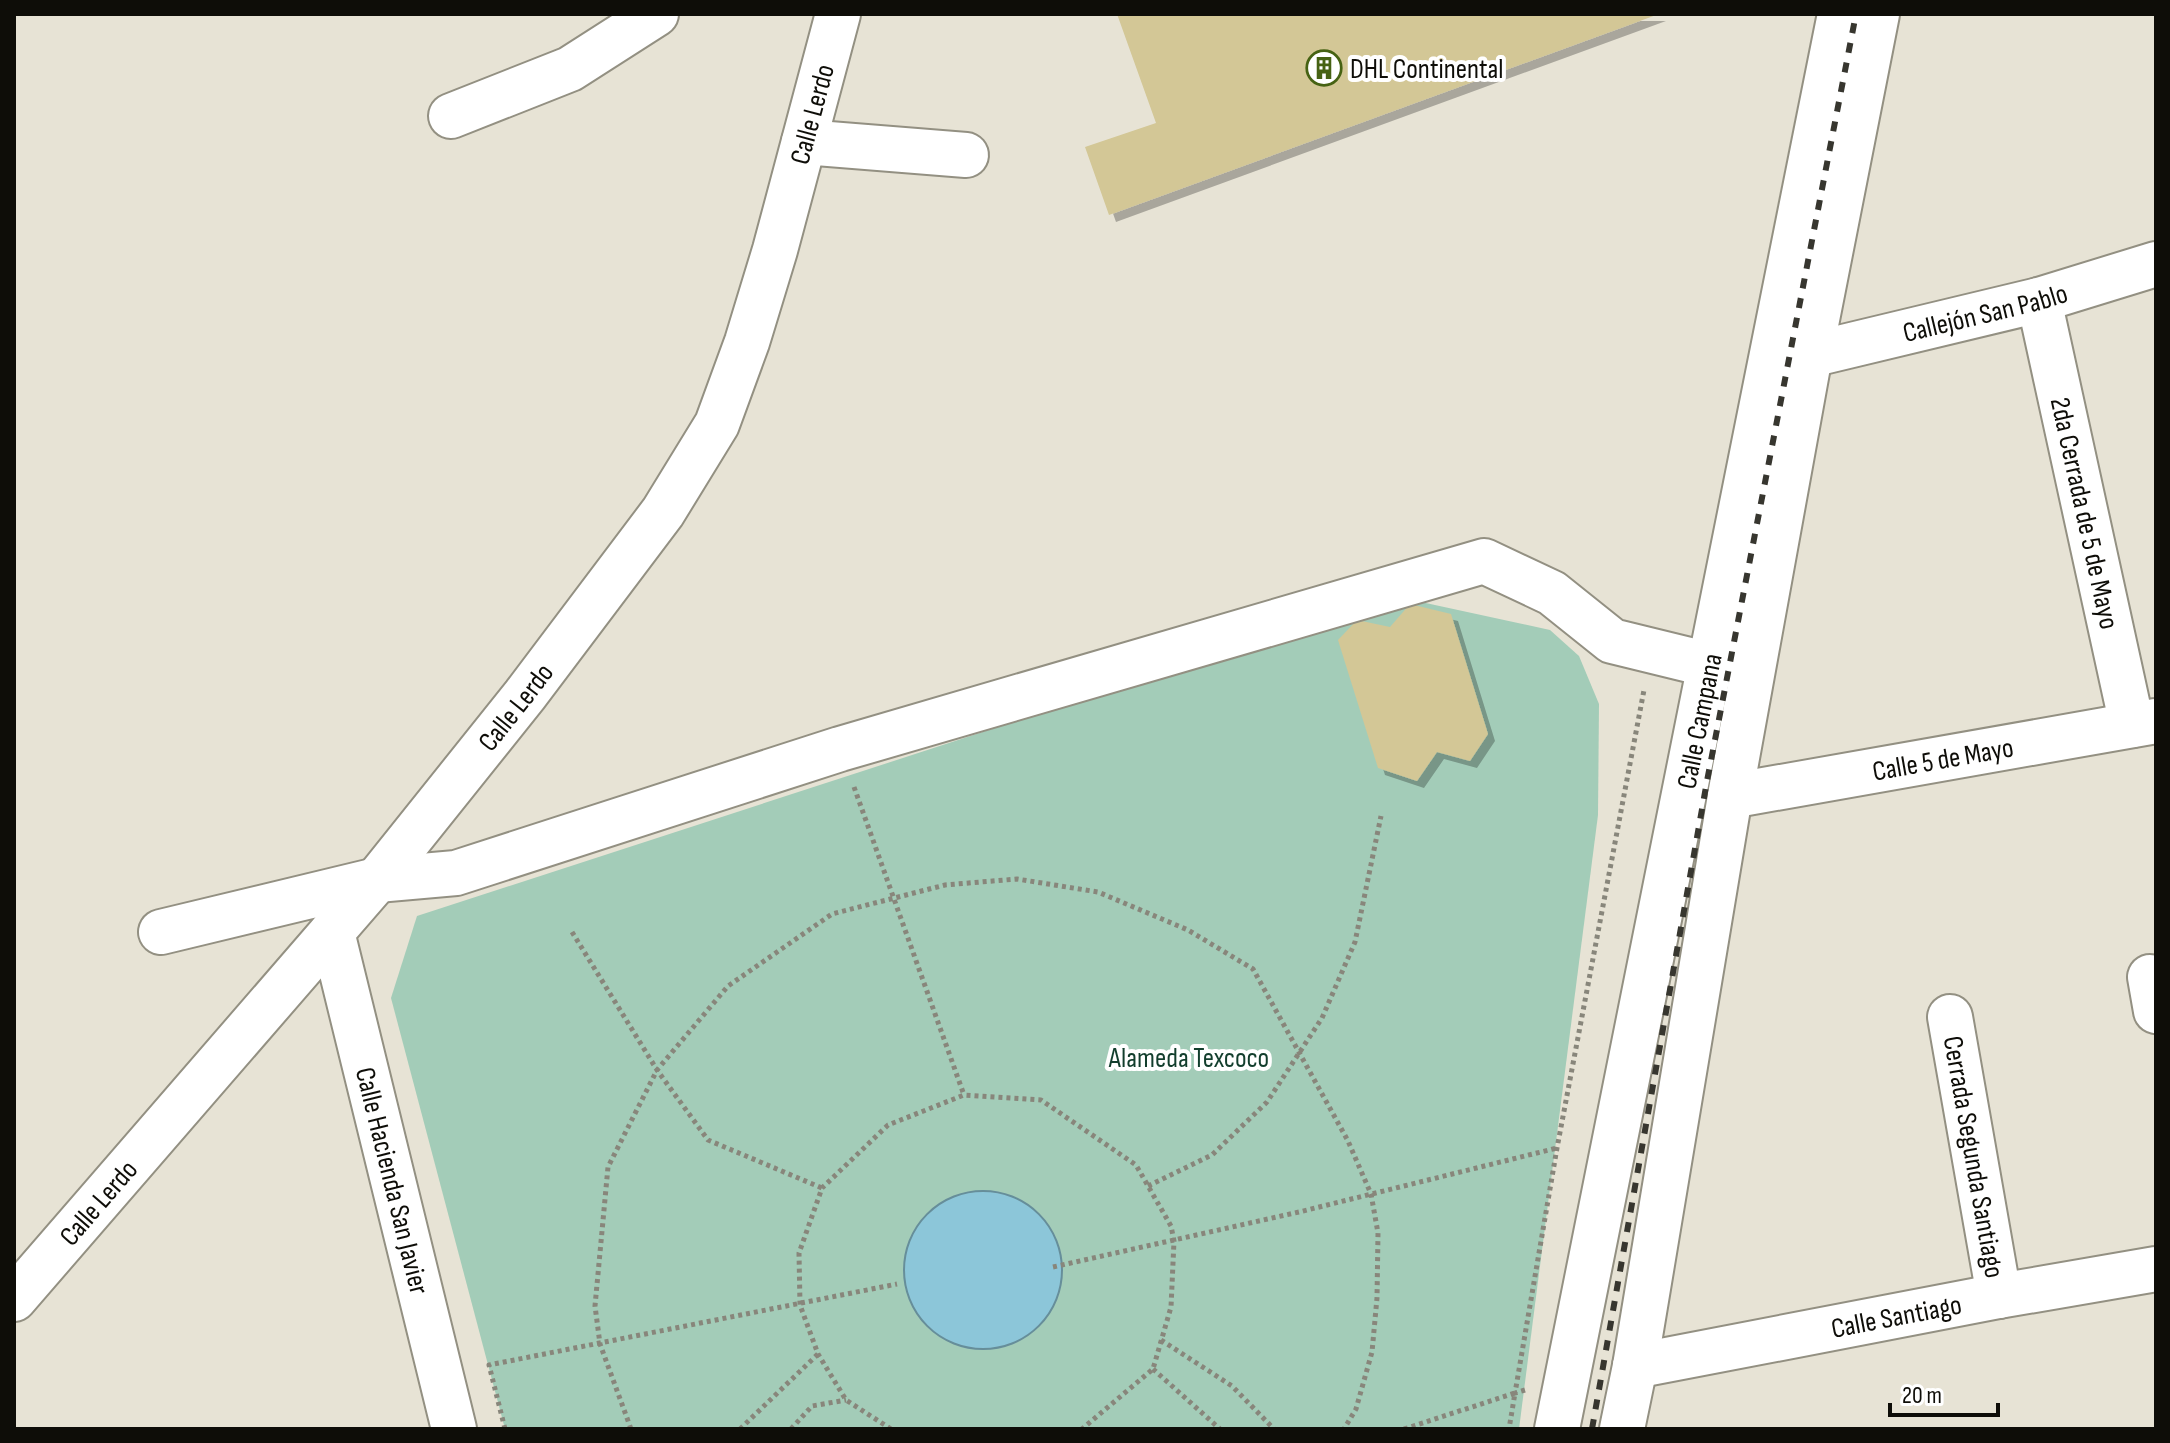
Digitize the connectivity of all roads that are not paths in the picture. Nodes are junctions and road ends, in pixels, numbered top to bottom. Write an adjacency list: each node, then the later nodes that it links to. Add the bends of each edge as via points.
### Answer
1 (656, 14): 5 (street, via 570,69)
2 (838, 14): 6 (street, Calle Lerdo)
3 (1840, 14): 11 (street, Calle Campana)
4 (1877, 14): 10 (street, Calle Campana)
5 (451, 116)
6 (804, 142): 7 (street); 14 (street, Calle Lerdo, via 747,342 717,424 663,512)
7 (966, 155)
8 (2156, 264): 9 (street, Callejón San Pablo)
9 (2039, 300): 10 (street, Callejón San Pablo); 12 (street, 2da Cerrada de 5 de Mayo)
10 (1810, 355): 13 (street, Calle Campana)
11 (1710, 665): 14 (street, via 1612,641 1552,593 1484,561 840,749 456,873); 23 (street, Calle Campana)
12 (2144, 723): 13 (street, Calle 5 de Mayo)
13 (1730, 796): 21 (street, Calle Campana)
14 (377, 880): 15 (street); 16 (street, Calle Lerdo)
15 (161, 932)
16 (332, 932): 20 (street, Calle Lerdo); 22 (street, Calle Hacienda San Javier)
17 (1950, 1017): 19 (street, Cerrada Segunda Santiago)
18 (2156, 1269): 19 (street, Calle Santiago)
19 (1999, 1296): 21 (street, Calle Santiago)
20 (14, 1299)
21 (1635, 1366): 24 (street, Calle Campana)
22 (454, 1429)
23 (1557, 1429)
24 (1622, 1429)

